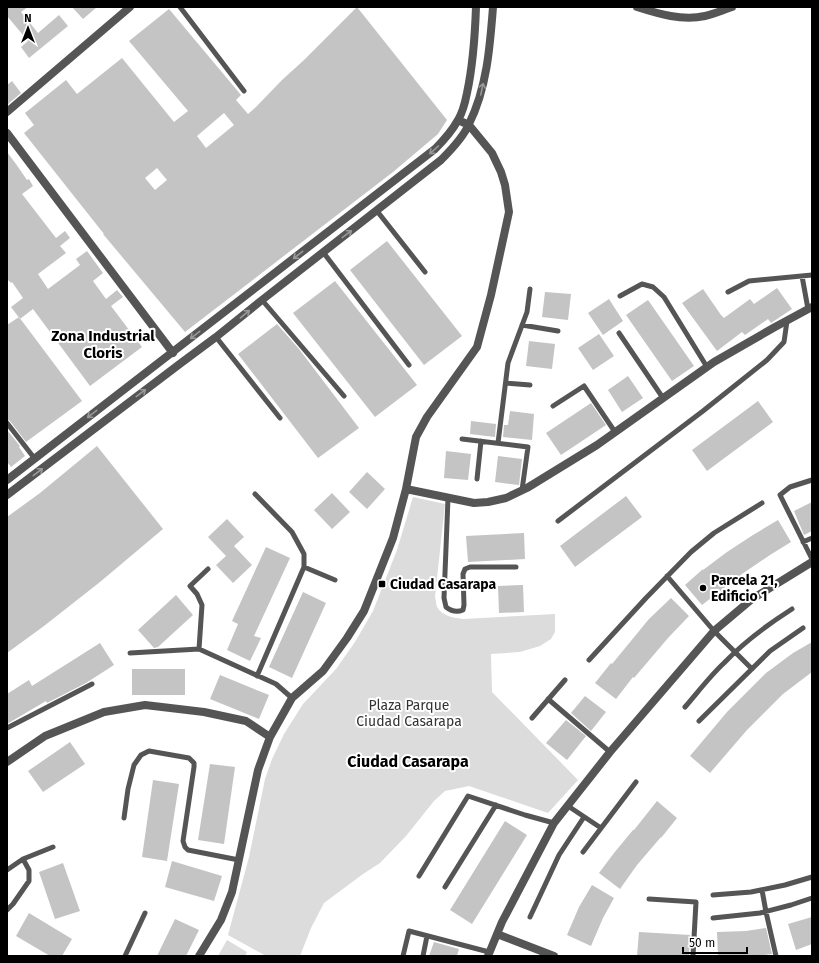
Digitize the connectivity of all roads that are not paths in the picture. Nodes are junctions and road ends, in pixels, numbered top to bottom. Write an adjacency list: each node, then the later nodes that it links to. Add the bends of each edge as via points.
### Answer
1 (130, 7): 8 (street)
2 (180, 7): 7 (lane)
3 (476, 7): 9 (street, via 470,77 464,107)
4 (493, 7): 10 (street, one-way to 4, via 476,109 485,71)
5 (637, 7): 6 (street, via 672,16 689,17 705,16)
6 (732, 7)
7 (244, 91)
8 (7, 112)
9 (458, 120): 10 (street); 27 (street, one-way to 27, via 435,149)
10 (469, 125): 12 (street, via 441,160); 45 (street, via 492,153 501,172 509,212 477,347 427,417 416,437)
11 (7, 133): 27 (street)
12 (377, 211): 13 (street, one-way to 12); 14 (lane)
13 (323, 252): 20 (street); 28 (lane)
14 (425, 272)
15 (812, 275): 16 (lane)
16 (802, 276): 18 (lane, via 749,281); 21 (lane)
17 (530, 289): 23 (lane)
18 (728, 292)
19 (620, 296): 29 (lane, via 642,284 652,287 664,297)
20 (262, 300): 26 (street, one-way to 20); 32 (lane)
21 (810, 308): 22 (street)
22 (787, 321): 29 (street); 51 (lane, via 784,342 767,360)
23 (522, 326): 24 (lane); 30 (lane, via 508,363)
24 (558, 331)
25 (619, 333): 33 (lane)
26 (216, 337): 35 (lane); 48 (street, one-way to 26)
27 (173, 353): 41 (street, one-way to 41)
28 (409, 365)
29 (708, 367): 33 (street)
30 (506, 383): 31 (lane); 40 (lane)
31 (530, 385)
32 (344, 396)
33 (663, 398): 37 (street)
34 (553, 406): 37 (lane, via 584,386)
35 (280, 418)
36 (7, 423): 41 (lane)
37 (615, 432): 46 (street)
38 (462, 439): 39 (lane)
39 (481, 441): 40 (lane); 42 (lane)
40 (498, 443): 46 (lane, via 528,447)
41 (34, 459): 43 (street)
42 (477, 479)
43 (7, 480)
44 (812, 480): 53 (lane, via 790,487 780,495)
45 (406, 489): 49 (street); 71 (street, via 393,538 364,611 323,670)
46 (522, 490): 49 (street, via 506,498 488,502 474,503)
47 (255, 494): 55 (lane, via 292,532 304,554)
48 (7, 496)
49 (448, 498): 56 (lane, via 444,598 446,607 454,612 463,610 465,569)
50 (762, 503): 58 (lane, via 714,533)
51 (558, 521)
52 (812, 538): 53 (lane)
53 (803, 542): 54 (lane)
54 (812, 561): 62 (street, via 752,599)
55 (304, 567): 59 (lane); 68 (lane)
56 (516, 567)
57 (208, 569): 63 (lane, via 190,586 202,605)
58 (666, 576): 62 (lane); 66 (lane)
59 (336, 580)
60 (792, 609): 64 (lane)
61 (802, 628): 67 (lane, via 770,651)
62 (714, 631): 64 (lane); 78 (street)
63 (199, 649): 65 (lane); 68 (lane)
64 (735, 652): 67 (lane); 73 (lane)
65 (130, 653)
66 (589, 660)
67 (752, 669): 75 (lane)
68 (257, 676): 71 (lane, via 276,684)
69 (565, 680): 72 (lane)
70 (92, 684): 76 (lane)
71 (292, 698): 77 (street)
72 (548, 699): 74 (lane); 78 (lane)
73 (685, 707)
74 (532, 718)
75 (699, 721)
76 (7, 728)
77 (270, 737): 79 (street, via 246,721 204,712 145,705 104,712 45,736); 90 (street, via 258,770)
78 (610, 752): 82 (street)
79 (7, 762)
80 (636, 782): 86 (lane)
81 (496, 805): 85 (lane); 92 (lane, via 468,796); 94 (lane)
82 (568, 806): 83 (lane); 85 (street)
83 (584, 817): 86 (lane); 102 (lane, via 559,855)
84 (124, 818): 90 (lane, via 134,765 141,755 150,751 189,758 194,767 184,847)
85 (554, 823): 104 (street)
86 (601, 828): 88 (lane)
87 (53, 847): 89 (lane)
88 (582, 852)
89 (23, 859): 91 (lane); 99 (lane, via 29,870 30,881)
90 (239, 860): 108 (street, via 232,892 221,920)
91 (7, 870)
92 (418, 876)
93 (812, 877): 95 (lane)
94 (445, 887)
95 (762, 890): 96 (lane); 100 (lane)
96 (713, 895)
97 (812, 898): 100 (lane)
98 (649, 899): 112 (lane, via 696,902)
99 (7, 910)
100 (766, 912): 103 (lane); 113 (lane)
101 (145, 913): 107 (lane)
102 (530, 917)
103 (713, 918)
104 (497, 934): 106 (street); 111 (street)
105 (427, 936): 106 (lane); 109 (lane, via 409,931); 110 (lane)
106 (489, 954)
107 (125, 956)
108 (199, 956)
109 (403, 956)
110 (423, 956)
111 (554, 956)
112 (693, 956)
113 (776, 956)

